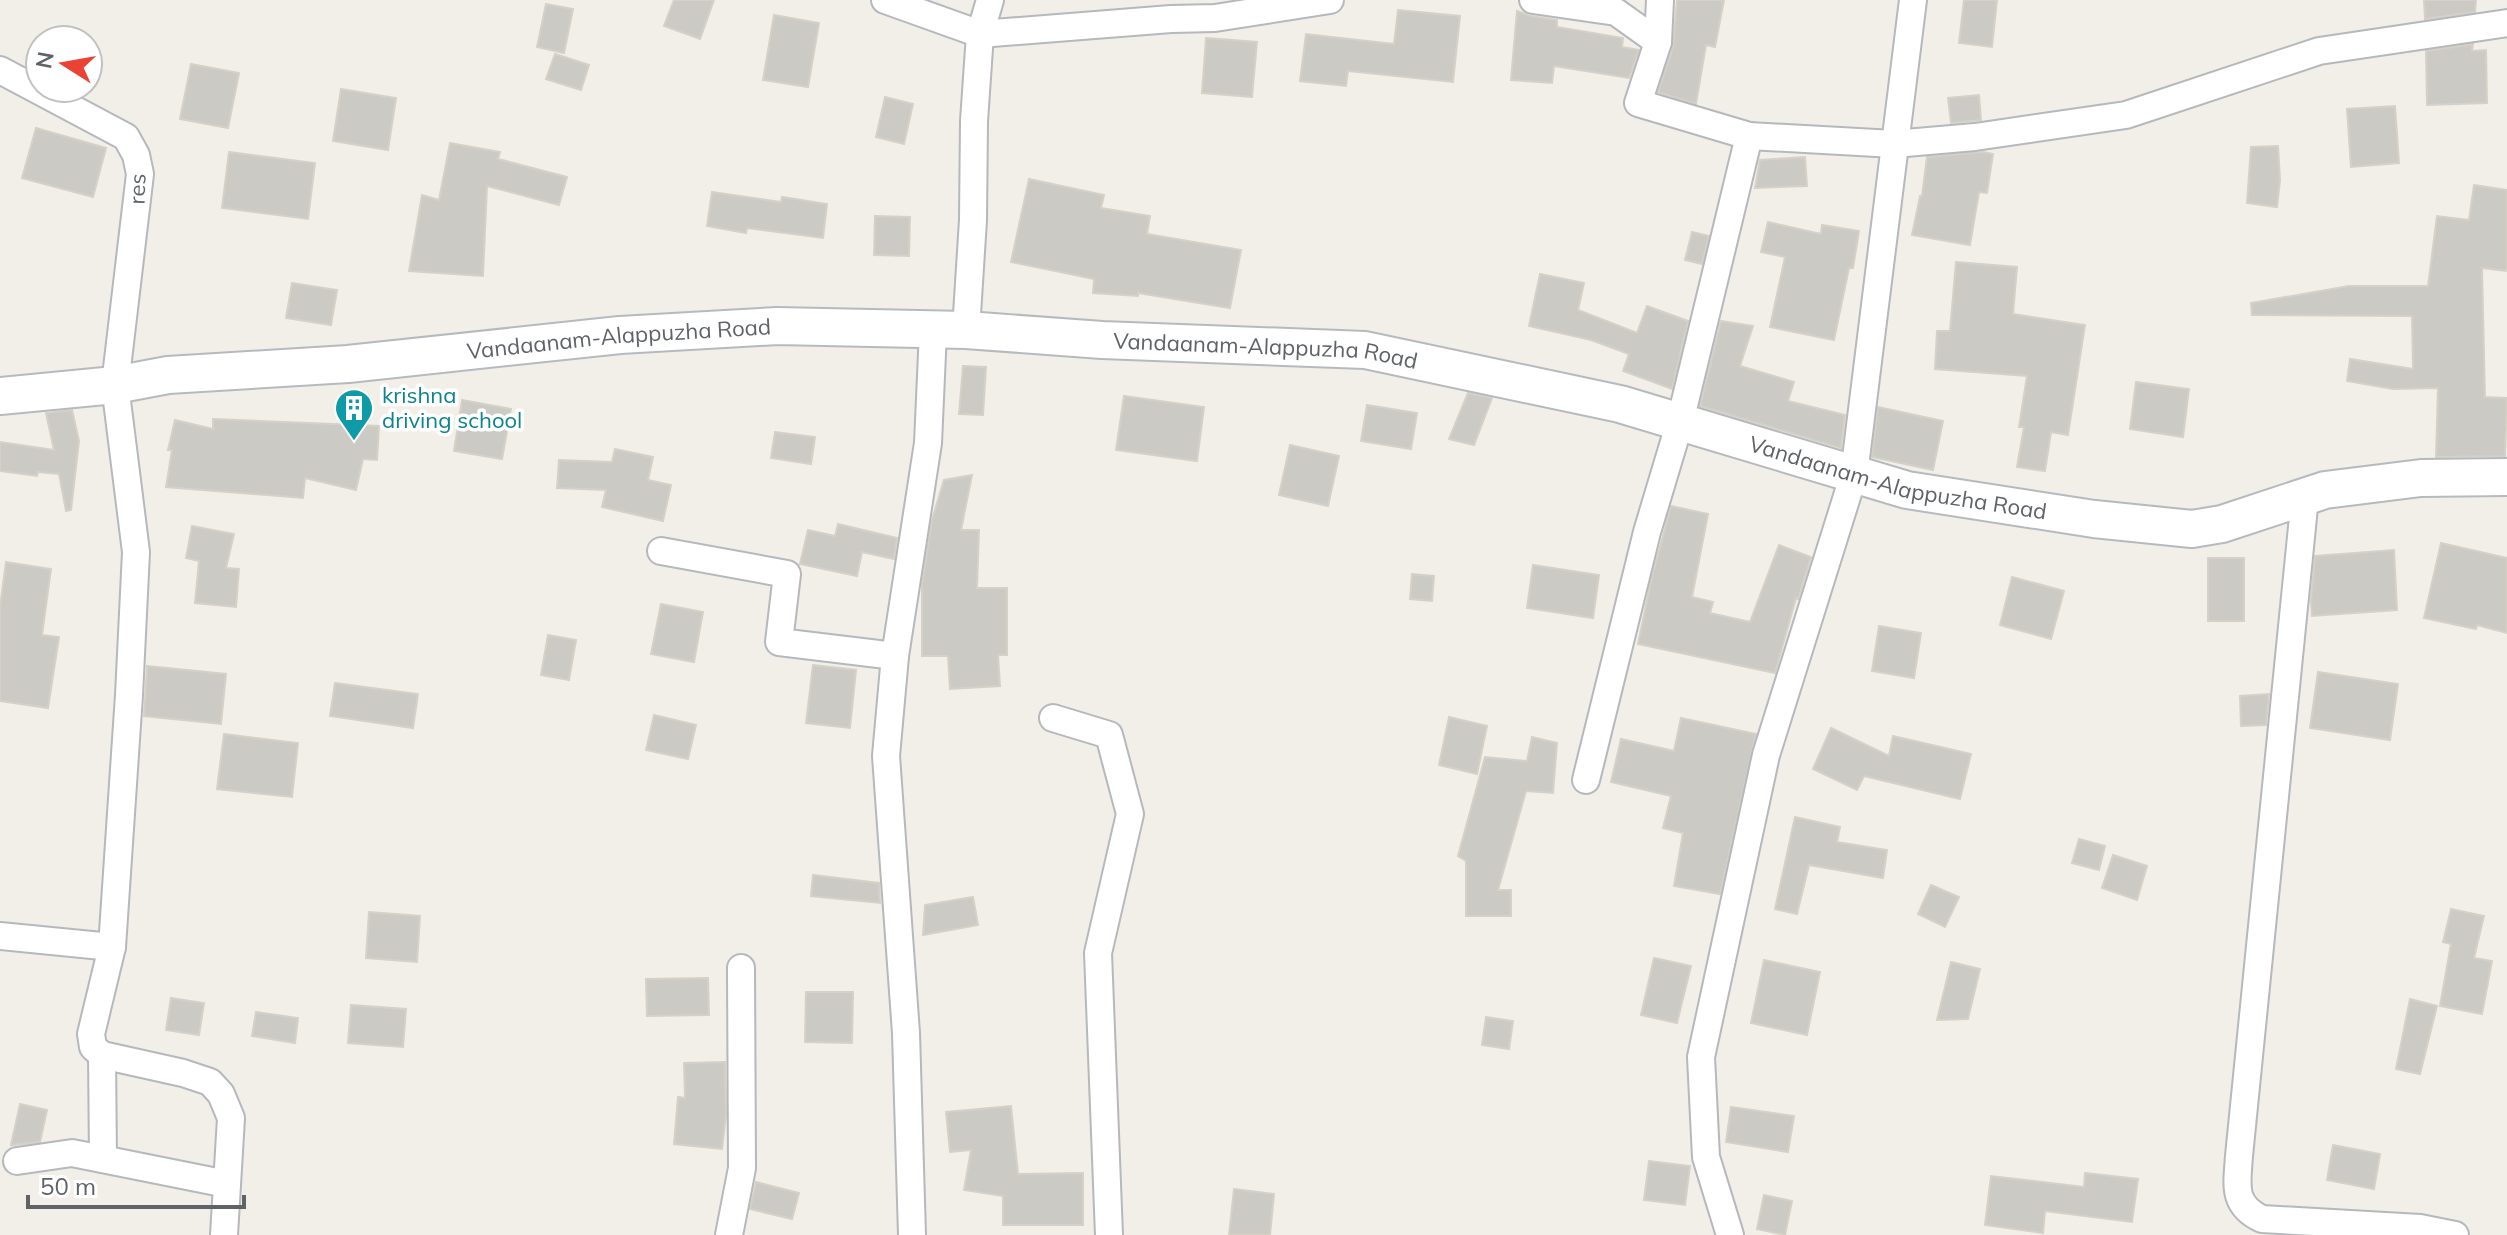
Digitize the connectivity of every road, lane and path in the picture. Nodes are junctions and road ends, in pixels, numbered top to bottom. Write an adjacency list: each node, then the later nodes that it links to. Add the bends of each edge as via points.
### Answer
1 (885, 0): 8 (street)
2 (990, 0): 8 (street)
3 (1330, 0): 8 (street, via 1215,18)
4 (1533, 0): 9 (street, via 1616,12)
5 (1660, 0): 9 (street)
6 (1913, 0): 12 (street)
7 (2507, 23): 12 (street, via 2319,51 2126,115)
8 (980, 34): 13 (street, via 973,220)
9 (1658, 42): 11 (street, via 1638,103)
10 (0, 70): 14 (street, res, via 126,137 136,155 140,174)
11 (1749, 136): 12 (street); 16 (street)
12 (1894, 144): 17 (street)
13 (950, 330): 14 (main road, Vandaanam-Alappuzha Road, via 777,326 620,335 348,364 168,375); 16 (main road, Vandaanam-Alappuzha Road, via 1365,350 1620,404); 21 (street)
14 (115, 385): 15 (main road, Vandaanam-Alappuzha Road); 25 (street, res, via 136,552)
15 (0, 396)
16 (1680, 422): 17 (main road, Vandaanam-Alappuzha Road); 23 (street)
17 (1854, 474): 19 (main road, Vandaanam-Alappuzha Road, via 1907,490 2192,529); 35 (street, via 1766,755 1701,1057 1706,1157)
18 (2507, 477): 19 (main road, Vandaanam-Alappuzha Road, via 2421,478)
19 (2305, 497): 36 (street, via 2239,1156 2239,1199 2249,1213 2262,1219 2420,1228)
20 (661, 551): 21 (street, via 787,574 779,642)
21 (895, 656): 33 (street, via 886,756 906,1033)
22 (1053, 718): 34 (street, via 1109,735 1130,814 1098,953)
23 (1586, 780)
24 (0, 936): 25 (street)
25 (112, 947): 27 (street, res, via 91,1034 93,1047)
26 (741, 968): 32 (street, via 742,1168)
27 (102, 1055): 28 (street, res); 30 (street, via 210,1082 231,1118)
28 (103, 1159): 29 (street, via 72,1153); 30 (street)
29 (17, 1161)
30 (227, 1184): 31 (street)
31 (224, 1235)
32 (729, 1235)
33 (912, 1235)
34 (1109, 1235)
35 (1730, 1235)
36 (2455, 1235)

